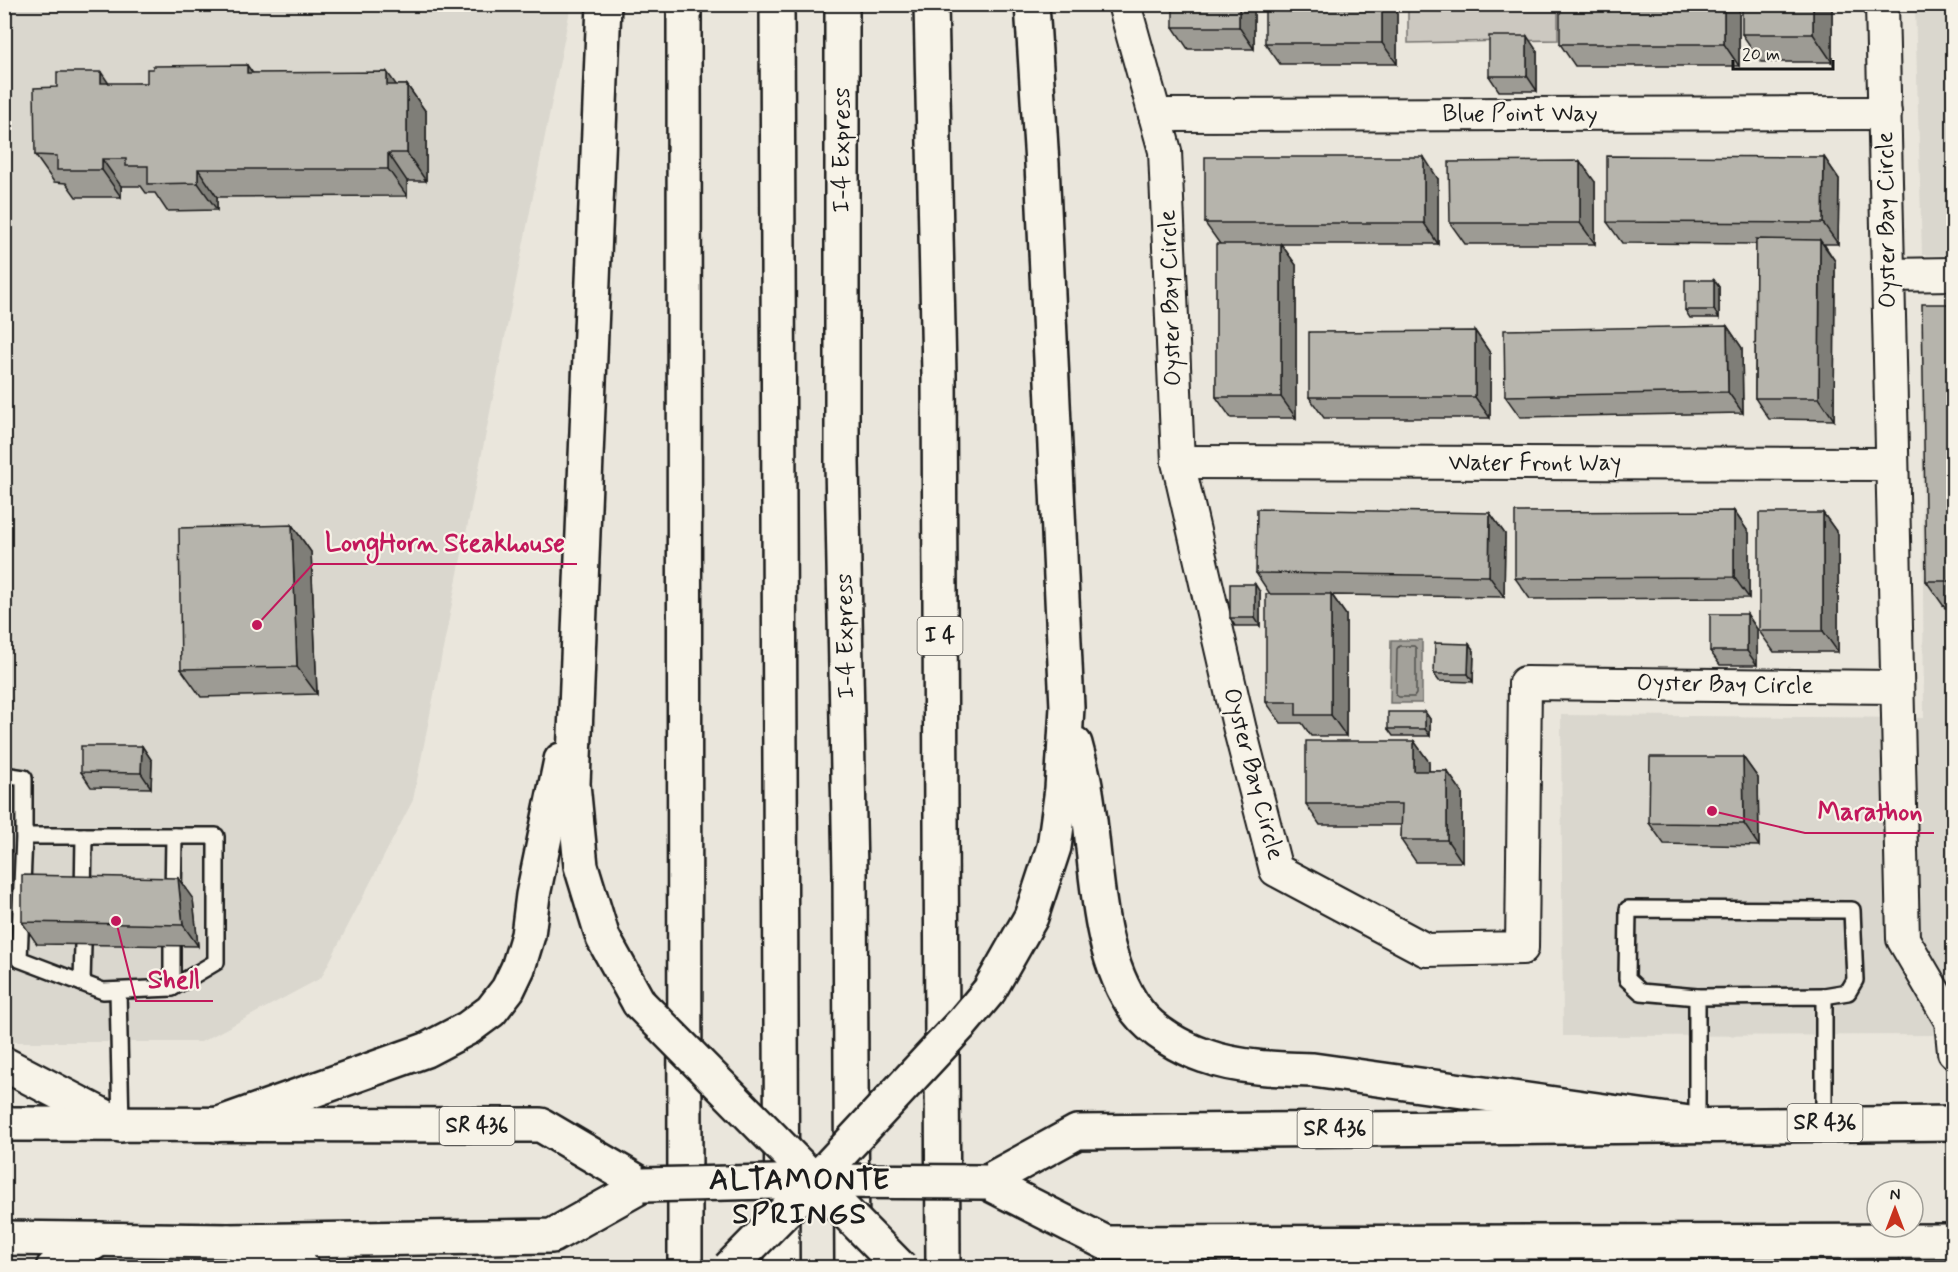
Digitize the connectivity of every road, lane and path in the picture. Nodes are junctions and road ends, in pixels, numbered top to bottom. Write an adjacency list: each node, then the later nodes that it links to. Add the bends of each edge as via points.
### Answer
1 (604, 4): 16 (main road)
2 (684, 4): 50 (main road)
3 (777, 4): 52 (main road)
4 (842, 4): 53 (main road, I-4 Express, via 842,462)
5 (931, 4): 55 (main road, I 4, via 939,374)
6 (1032, 4): 17 (main road)
7 (1124, 4): 10 (street, Oyster Bay Circle)
8 (1882, 4): 9 (street, Oyster Bay Circle)
9 (1884, 113): 10 (street, Blue Point Way); 12 (street, Oyster Bay Circle)
10 (1155, 115): 13 (street, Oyster Bay Circle, via 1165,151)
11 (1953, 274): 12 (street)
12 (1888, 275): 14 (street, Oyster Bay Circle)
13 (1178, 462): 14 (street, Water Front Way); 15 (street, Oyster Bay Circle, via 1276,870 1426,950 1522,948 1525,683)
14 (1892, 464): 15 (street, Oyster Bay Circle)
15 (1897, 687): 31 (street, Oyster Bay Circle, via 1903,939 1951,1021)
16 (577, 688): 38 (main road, via 535,884 528,935 518,968 491,1011 426,1050); 39 (main road, bridge, via 573,784 581,866 603,938 639,1003)
17 (1067, 707): 36 (main road, via 1086,792 1105,928 1117,975 1138,1012 1162,1035 1206,1057 1243,1065 1312,1070); 39 (main road, bridge, via 1054,847 1031,917 989,990 963,1022)
18 (4, 775): 19 (lane, via 24,778)
19 (24, 836): 20 (lane); 26 (lane, via 19,959)
20 (84, 836): 21 (lane); 22 (lane)
21 (174, 836): 23 (lane); 27 (lane, via 216,836 216,962)
22 (83, 897)
23 (173, 898)
24 (83, 944): 26 (lane)
25 (172, 946): 27 (lane)
26 (82, 983): 28 (lane, via 103,991)
27 (172, 988): 28 (lane)
28 (118, 990): 37 (lane)
29 (1824, 996): 30 (lane); 30 (lane, via 1848,992 1854,981 1852,910 1628,909 1627,979 1641,992); 33 (lane)
30 (1697, 997): 36 (lane)
31 (1953, 1052)
32 (4, 1064): 37 (main road)
33 (1824, 1123): 34 (main road, SR 436); 36 (main road, SR 436)
34 (1953, 1123)
35 (4, 1124): 37 (main road, SR 436)
36 (1697, 1124): 40 (main road, SR 436, via 1077,1132)
37 (121, 1125): 38 (main road, SR 436)
38 (216, 1125): 41 (main road, SR 436, via 542,1125)
39 (815, 1181): 40 (main road, SR 436, bridge); 41 (main road, SR 436, bridge); 51 (main road, bridge); 54 (main road, bridge)
40 (986, 1182): 46 (main road, SR 436, via 1106,1243)
41 (643, 1185): 44 (main road, SR 436, via 552,1236)
42 (4, 1238): 43 (main road, SR 436)
43 (100, 1239): 44 (main road, SR 436); 48 (main road)
44 (228, 1241): 49 (main road)
45 (1953, 1241): 47 (main road, SR 436)
46 (1487, 1243): 47 (main road, SR 436); 56 (main road)
47 (1609, 1255)
48 (53, 1268)
49 (302, 1268)
50 (685, 1268)
51 (729, 1268)
52 (782, 1268)
53 (852, 1268)
54 (901, 1268)
55 (943, 1268)
56 (1384, 1268)

